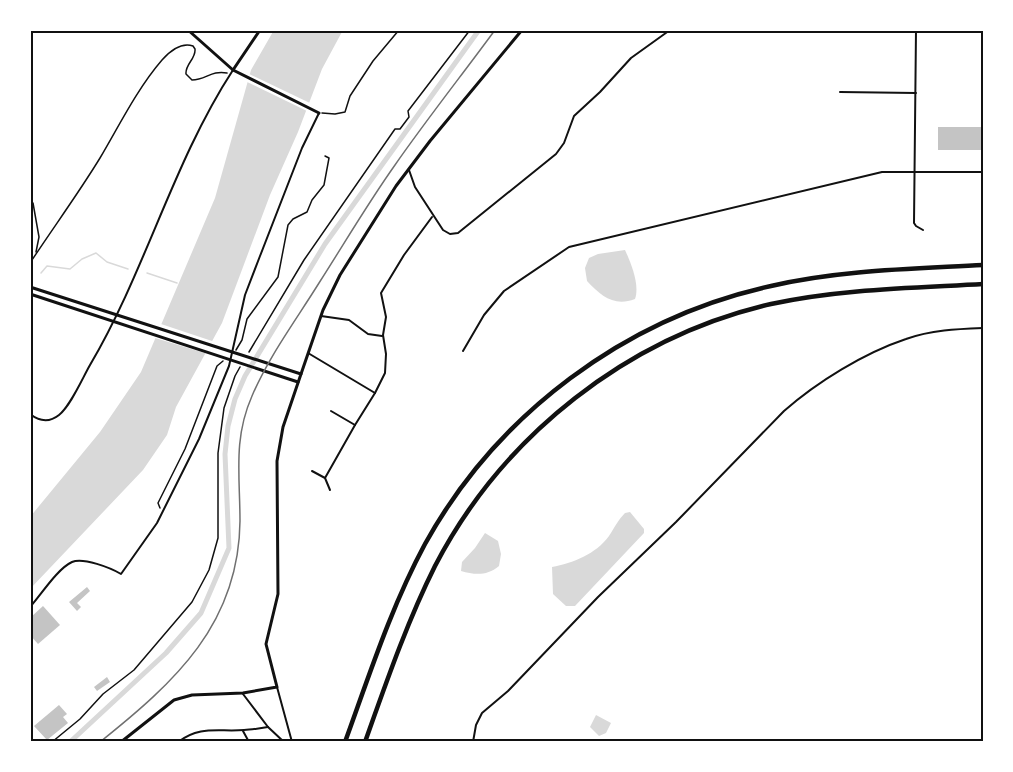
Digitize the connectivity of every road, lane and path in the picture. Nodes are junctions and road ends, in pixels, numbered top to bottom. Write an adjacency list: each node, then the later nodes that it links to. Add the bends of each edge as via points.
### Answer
1 (188, 30): 9 (main road)
2 (260, 30): 9 (main road)
3 (399, 30): 14 (path, via 367,70 345,112)
4 (470, 30): 34 (path, via 304,260)
5 (522, 30): 16 (main road)
6 (670, 30): 20 (street, via 631,58 574,116 556,154 458,234 446,233)
7 (910, 30): 8 (street)
8 (916, 31): 12 (street)
9 (232, 70): 13 (main road); 40 (street, via 187,153 128,293 63,411 44,420)
10 (224, 72): 22 (path, via 192,80 185,69 195,56 193,46 179,46 169,53)
11 (840, 92): 12 (street)
12 (916, 93): 18 (street)
13 (320, 113): 33 (street, via 302,148 245,295)
14 (328, 114)
15 (325, 156): 33 (path, via 328,158 324,185 307,212 288,225 278,277 247,319 239,348)
16 (408, 170): 20 (street); 28 (main road, via 340,275)
17 (983, 171): 18 (street)
18 (914, 172): 21 (street, via 915,223); 31 (street, via 882,172 569,247 492,302)
19 (33, 203): 22 (path, via 39,237)
20 (433, 216): 30 (street, via 381,293 386,318)
21 (923, 230)
22 (36, 253): 23 (path)
23 (30, 262)
24 (983, 265): 57 (highway, via 822,276 735,295 684,312 635,336 567,380 494,447 434,529 398,602)
25 (983, 284): 58 (highway, via 831,295 755,309 704,325 657,346 582,392 506,463 453,535 416,608)
26 (30, 287): 36 (main road)
27 (31, 294): 37 (main road)
28 (321, 316): 30 (street, via 349,320 368,334); 32 (main road)
29 (983, 328): 59 (street, via 949,329 906,339 803,395 508,691 482,712)
30 (383, 336): 38 (street, via 385,373)
31 (463, 351)
32 (307, 353): 36 (main road); 38 (street)
33 (231, 354): 45 (street, via 199,439); 45 (path, via 217,366 185,449 158,503)
34 (246, 358)
35 (240, 367): 51 (path, via 224,408 218,453 218,538 209,570 192,602 134,670)
36 (301, 374): 37 (main road)
37 (298, 382): 47 (main road, via 277,461 278,594 266,644)
38 (375, 393): 41 (street)
39 (331, 411): 41 (street)
40 (30, 414)
41 (355, 425): 43 (street)
42 (312, 471): 43 (street)
43 (325, 478): 44 (street)
44 (330, 490)
45 (163, 510): 46 (street, via 121,574 84,561 72,562)
46 (30, 607)
47 (277, 687): 48 (main road); 56 (street)
48 (243, 693): 49 (street); 52 (main road, via 201,694 174,700)
49 (268, 727): 50 (street); 55 (street)
50 (243, 730): 53 (street, via 199,730); 54 (street)
51 (52, 742)
52 (121, 742)
53 (178, 742)
54 (249, 742)
55 (284, 742)
56 (292, 742)
57 (345, 742)
58 (365, 742)
59 (473, 742)

